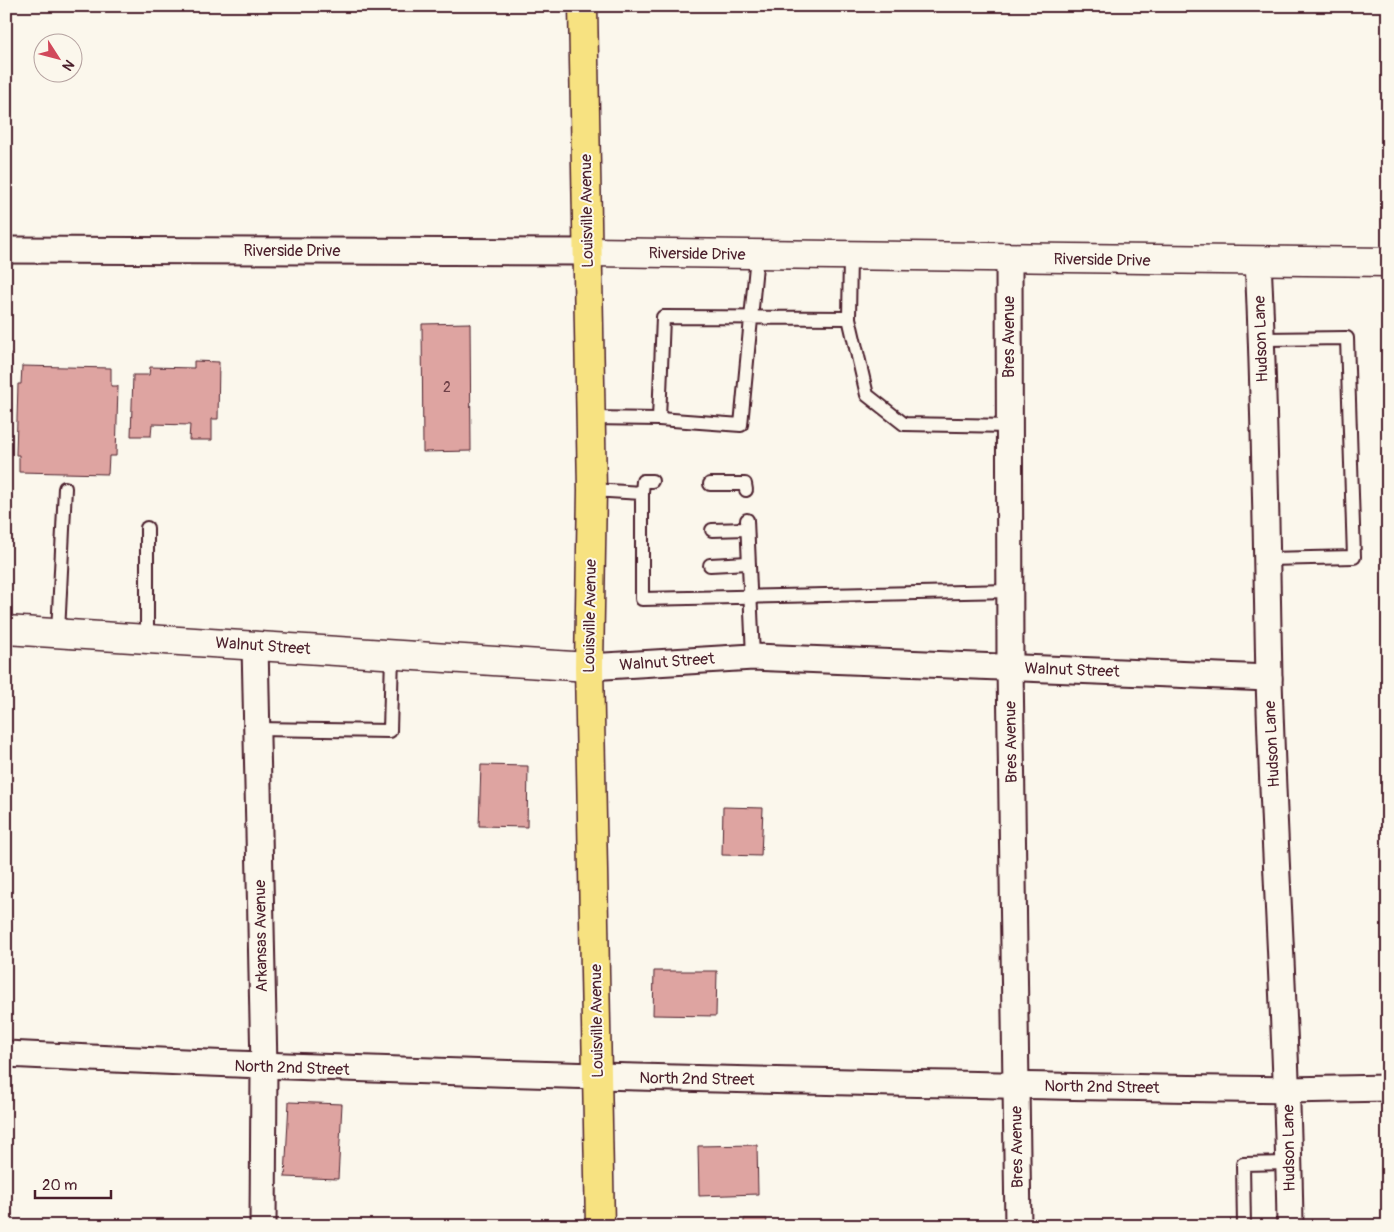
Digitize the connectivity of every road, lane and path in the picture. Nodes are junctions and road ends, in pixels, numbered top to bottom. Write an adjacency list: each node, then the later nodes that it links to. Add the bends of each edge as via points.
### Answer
1 (584, 6): 3 (main road, Louisville Avenue)
2 (6, 250): 3 (street, Riverside Drive)
3 (588, 252): 4 (street, Riverside Drive); 12 (main road, Louisville Avenue)
4 (756, 255): 5 (street, Riverside Drive); 9 (lane)
5 (850, 256): 6 (street, Riverside Drive); 10 (lane)
6 (1009, 259): 7 (street, Riverside Drive); 14 (street, Bres Avenue)
7 (1258, 261): 8 (street, Riverside Drive); 11 (street, Hudson Lane)
8 (1388, 262)
9 (751, 317): 10 (lane); 13 (lane, via 741,425); 13 (lane, via 663,316)
10 (849, 318): 14 (lane, via 867,395 904,424)
11 (1262, 340): 23 (street, Hudson Lane); 23 (lane, via 1347,338 1354,557)
12 (590, 418): 13 (lane); 18 (main road, Louisville Avenue)
13 (659, 419)
14 (1010, 426): 26 (street, Bres Avenue)
15 (652, 481): 20 (lane, via 643,481)
16 (710, 484): 19 (lane, via 745,484)
17 (65, 488): 29 (lane)
18 (592, 490): 20 (lane); 34 (main road, Louisville Avenue)
19 (746, 490)
20 (642, 492): 27 (lane, via 648,529 648,564 642,599)
21 (147, 528): 30 (lane)
22 (712, 530): 24 (lane, via 747,524)
23 (1268, 559): 36 (street, Hudson Lane)
24 (748, 564): 25 (lane); 27 (lane)
25 (710, 565)
26 (1010, 591): 27 (lane); 35 (street, Bres Avenue)
27 (750, 596): 33 (lane)
28 (6, 630): 29 (street, Walnut Street)
29 (58, 633): 30 (street, Walnut Street)
30 (147, 639): 31 (street, Walnut Street)
31 (255, 645): 32 (street, Walnut Street); 37 (street, Arkansas Avenue)
32 (392, 654): 34 (street, Walnut Street); 37 (lane, via 390,731)
33 (753, 657): 34 (street, Walnut Street); 35 (street, Walnut Street)
34 (589, 667): 40 (main road, Louisville Avenue)
35 (1010, 667): 36 (street, Walnut Street); 41 (street, Bres Avenue)
36 (1269, 678): 43 (street, Hudson Lane)
37 (257, 728): 39 (street, Arkansas Avenue)
38 (6, 1054): 39 (street, North 2nd Street)
39 (264, 1067): 40 (street, North 2nd Street); 45 (street, Arkansas Avenue)
40 (598, 1078): 41 (street, North 2nd Street); 46 (main road, Louisville Avenue)
41 (1017, 1085): 43 (street, North 2nd Street); 47 (street, Bres Avenue)
42 (1388, 1088): 43 (street, North 2nd Street)
43 (1288, 1090): 44 (street, Hudson Lane)
44 (1290, 1163): 48 (lane, via 1243,1164); 49 (street, Hudson Lane)
45 (263, 1226)
46 (600, 1226)
47 (1018, 1226)
48 (1244, 1226)
49 (1290, 1226)

